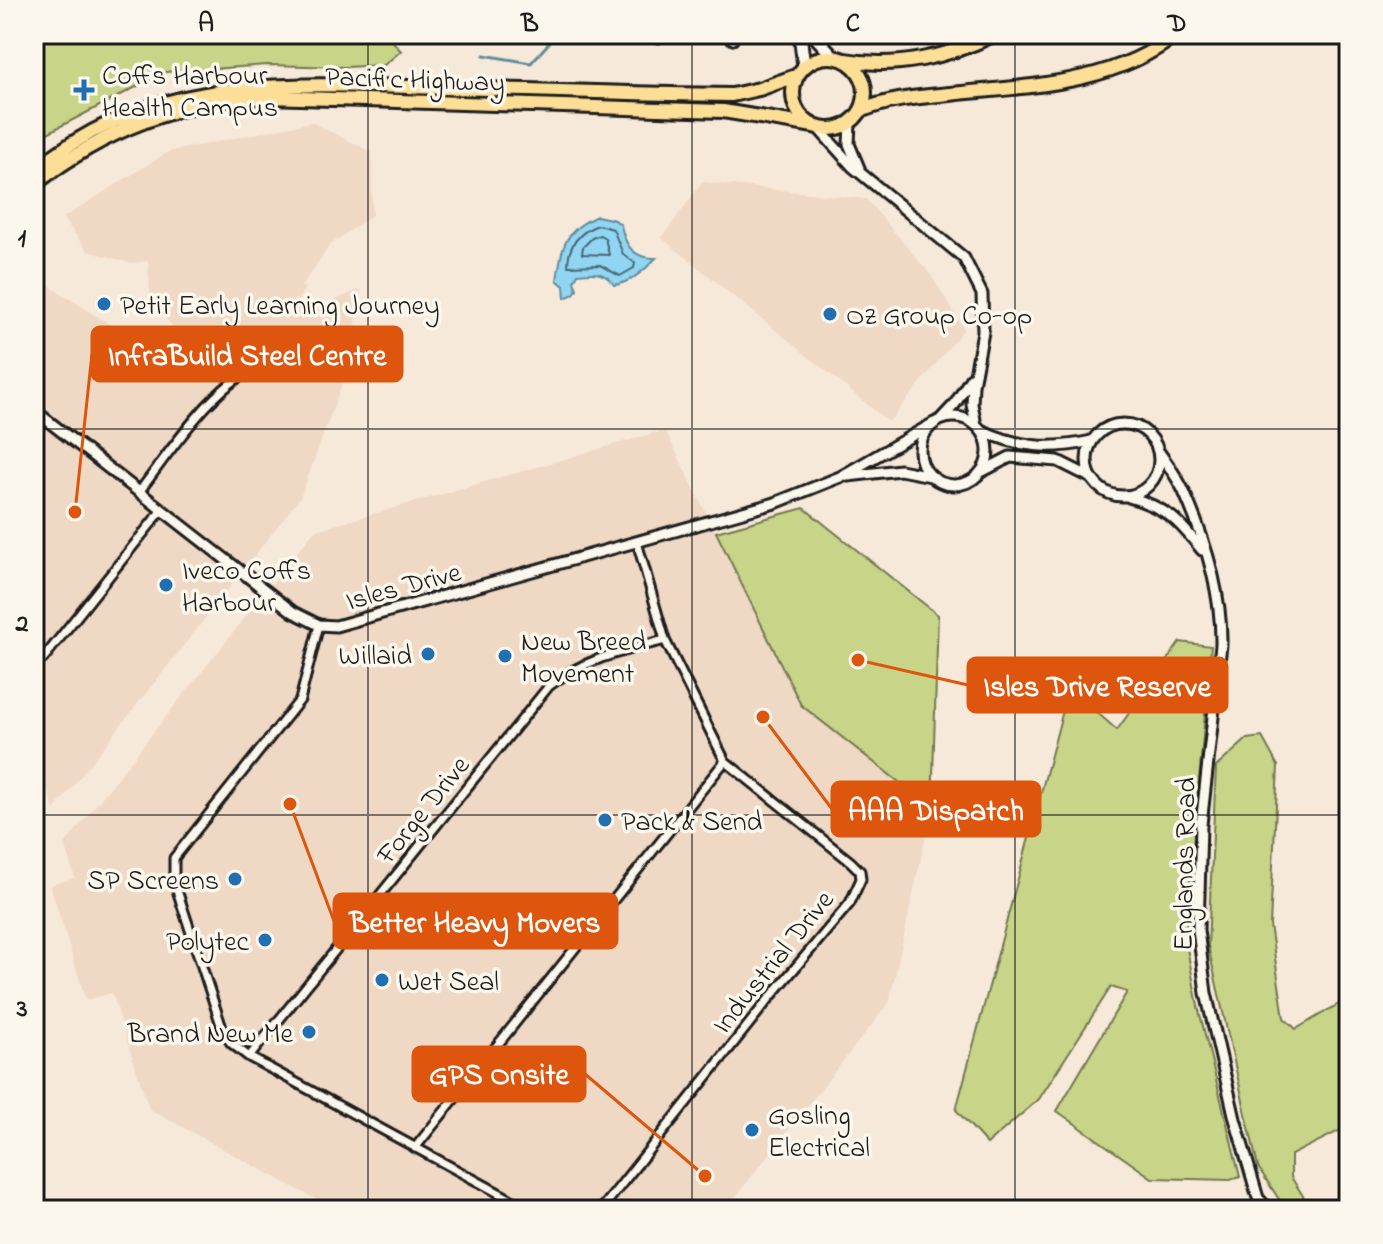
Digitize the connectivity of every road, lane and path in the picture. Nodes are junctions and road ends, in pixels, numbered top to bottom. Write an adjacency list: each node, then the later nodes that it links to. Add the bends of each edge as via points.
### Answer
1 (669, 34): 8 (street)
2 (693, 34): 7 (street)
3 (800, 34): 10 (main road)
4 (813, 34): 9 (main road)
5 (995, 34): 9 (highway, via 926,58 864,63)
6 (1177, 34): 11 (highway, via 1154,52 1119,67 1056,83 911,98)
7 (730, 37)
8 (659, 38)
9 (838, 58): 10 (highway, via 814,60); 11 (highway, via 852,66 865,87)
10 (800, 71): 13 (highway, via 793,100 797,112); 14 (highway, Pacific Highway, via 732,95 234,88 164,102 123,117)
11 (860, 111): 12 (highway)
12 (850, 123): 13 (highway); 15 (street, via 852,156)
13 (816, 127): 15 (street); 16 (highway, Pacific Highway, via 723,111 233,99 166,113 123,129)
14 (34, 171)
15 (866, 177): 18 (street, via 964,258 982,294 983,332)
16 (34, 185)
17 (268, 363): 28 (street, via 251,368 199,413)
18 (976, 368): 20 (street, via 961,396); 21 (street, via 972,404)
19 (34, 410): 28 (street, Isles Drive)
20 (937, 422): 21 (street, Englands Road, via 959,417); 25 (street, via 922,439 920,452); 26 (street)
21 (978, 427): 22 (street, Englands Road, via 1008,442 1058,448); 24 (street, via 988,453)
22 (1092, 441): 23 (street, Englands Road, via 1106,428 1132,425 1149,434); 27 (street, via 1087,459)
23 (1159, 452): 29 (street, via 1155,478); 32 (street, Englands Road, via 1185,492)
24 (981, 472): 25 (street, Englands Road, via 957,485); 27 (street, Englands Road, via 1010,457 1058,461)
25 (931, 476): 26 (street, Englands Road, via 900,470)
26 (840, 477): 31 (street, Isles Drive, via 775,503)
27 (1092, 478): 29 (street, Englands Road, via 1106,492)
28 (139, 492): 30 (street, Isles Drive)
29 (1126, 496): 32 (street, Englands Road, via 1156,504 1182,525)
30 (161, 511): 33 (street, Isles Drive, via 299,616); 35 (street)
31 (637, 542): 33 (street, Isles Drive, via 352,623); 34 (street, Industrial Drive)
32 (1208, 559): 41 (street, Englands Road, via 1218,592 1221,633 1201,825 1198,930 1206,993 1235,1119 1258,1198)
33 (319, 625): 37 (street, via 300,700 180,848 172,866 223,1031)
34 (665, 640): 36 (street, Industrial Drive); 37 (street, Forge Drive, via 582,665 549,686)
35 (43, 659)
36 (725, 761): 38 (street); 40 (street, Industrial Drive, via 851,862 861,879 850,903)
37 (249, 1057): 38 (street)
38 (415, 1148): 39 (street)
39 (530, 1210)
40 (601, 1210)
41 (1269, 1210)

